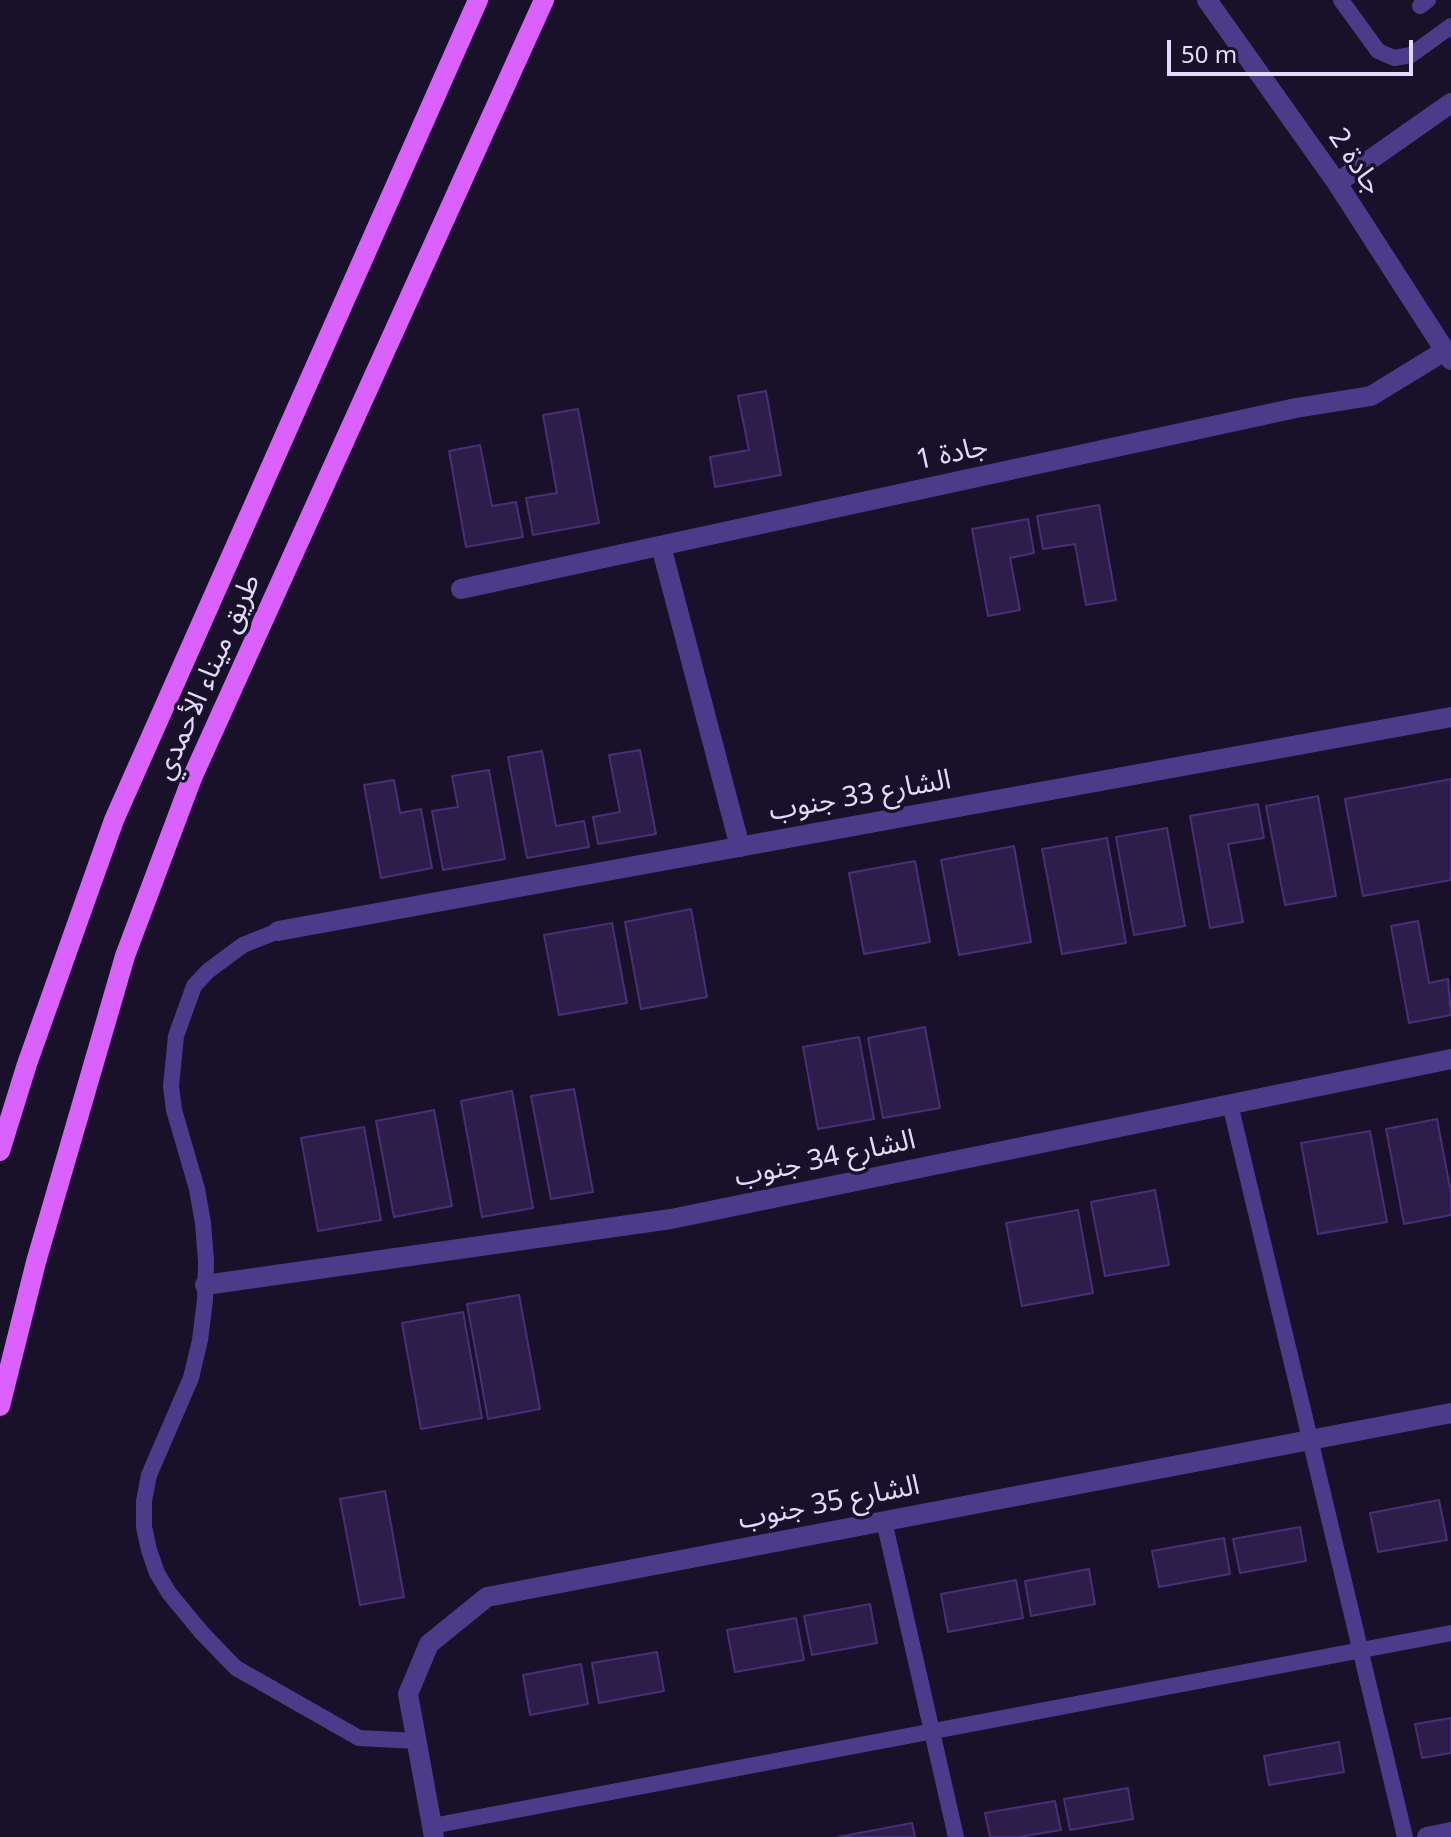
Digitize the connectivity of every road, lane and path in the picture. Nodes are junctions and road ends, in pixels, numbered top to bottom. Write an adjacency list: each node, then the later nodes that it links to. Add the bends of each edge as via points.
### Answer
1 (478, 0): 16 (main road, طريق ميناء الأحمدي, via 114,820)
2 (544, 0): 18 (main road, طريق ميناء الأحمدي, via 192,778 125,956)
3 (1207, 0): 7 (street, جادة 2)
4 (1341, 0): 5 (lane, via 1378,51 1394,58 1411,55)
5 (1451, 26)
6 (1451, 103): 7 (street)
7 (1337, 183): 8 (street, جادة 2)
8 (1448, 355): 9 (street, جادة 1, via 1371,396)
9 (661, 546): 10 (street, جادة 1); 12 (street)
10 (461, 589)
11 (1451, 717): 12 (street, الشارع 33 جنوب)
12 (740, 847): 13 (street, الشارع 33 جنوب)
13 (278, 931): 17 (lane, via 243,945 208,971 194,986 176,1036 171,1086 203,1223)
14 (1451, 1059): 15 (street, الشارع 34 جنوب)
15 (1230, 1104): 17 (street, الشارع 34 جنوب, via 671,1219); 20 (lane)
16 (0, 1151)
17 (205, 1285): 25 (lane, via 191,1378 153,1463 144,1501 144,1527 157,1573 236,1668 359,1738)
18 (0, 1406)
19 (1451, 1413): 20 (street, الشارع 35 جنوب)
20 (1311, 1440): 21 (street, الشارع 35 جنوب); 23 (lane)
21 (884, 1521): 24 (lane); 25 (street, الشارع 35 جنوب, via 487,1597 429,1644 408,1694)
22 (1451, 1633): 23 (lane)
23 (1361, 1649): 24 (lane); 29 (lane)
24 (932, 1731): 26 (lane); 28 (lane)
25 (417, 1741): 26 (street, الشارع 35 جنوب)
26 (433, 1831)
27 (1451, 1832): 30 (street)
28 (956, 1837)
29 (1405, 1837)
30 (1427, 1837)

